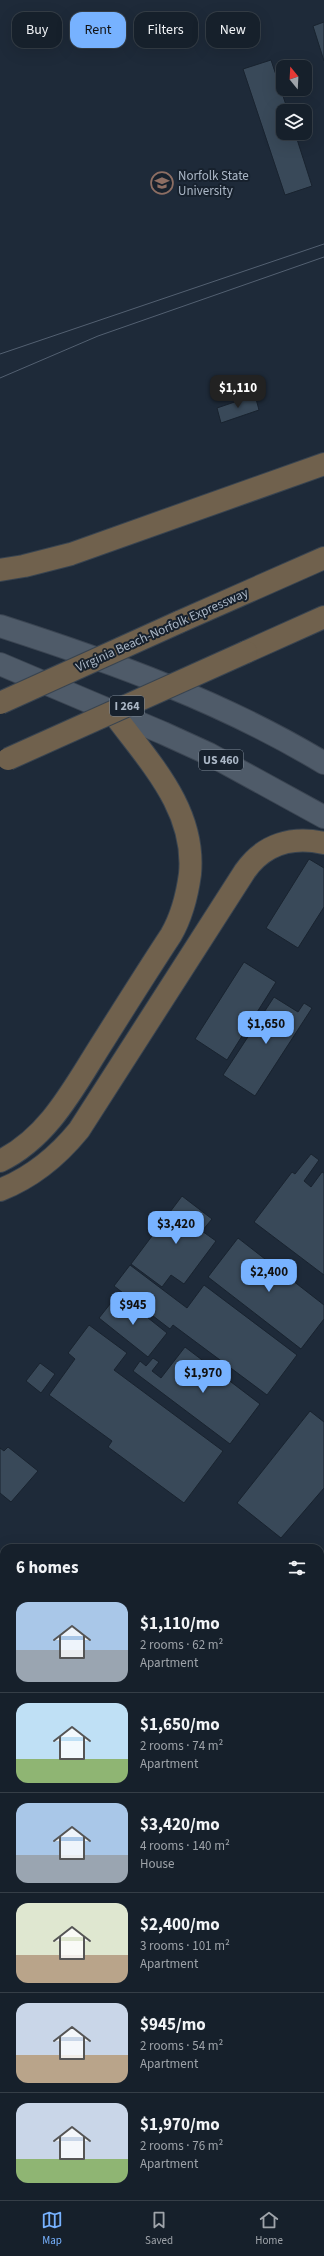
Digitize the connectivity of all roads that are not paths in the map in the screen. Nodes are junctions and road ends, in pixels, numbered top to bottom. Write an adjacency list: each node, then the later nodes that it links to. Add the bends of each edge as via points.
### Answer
1 (324, 464): 3 (highway, via 71,554)
2 (324, 558): 7 (highway, Virginia Beach-Norfolk Expressway, bridge)
3 (0, 570)
4 (324, 617): 9 (highway, I 264, bridge)
5 (0, 626): 10 (main road, via 207,701 284,739)
6 (0, 664): 8 (main road, US 460)
7 (0, 703)
8 (113, 713): 11 (main road, US 460, via 209,754); 13 (highway, via 166,785 180,810 190,853 186,897 177,924 64,1104 36,1137)
9 (3, 762)
10 (324, 763)
11 (324, 817)
12 (324, 843): 14 (highway, via 288,841 258,855 245,871 79,1130 60,1152 38,1171)
13 (0, 1161)
14 (0, 1190)

